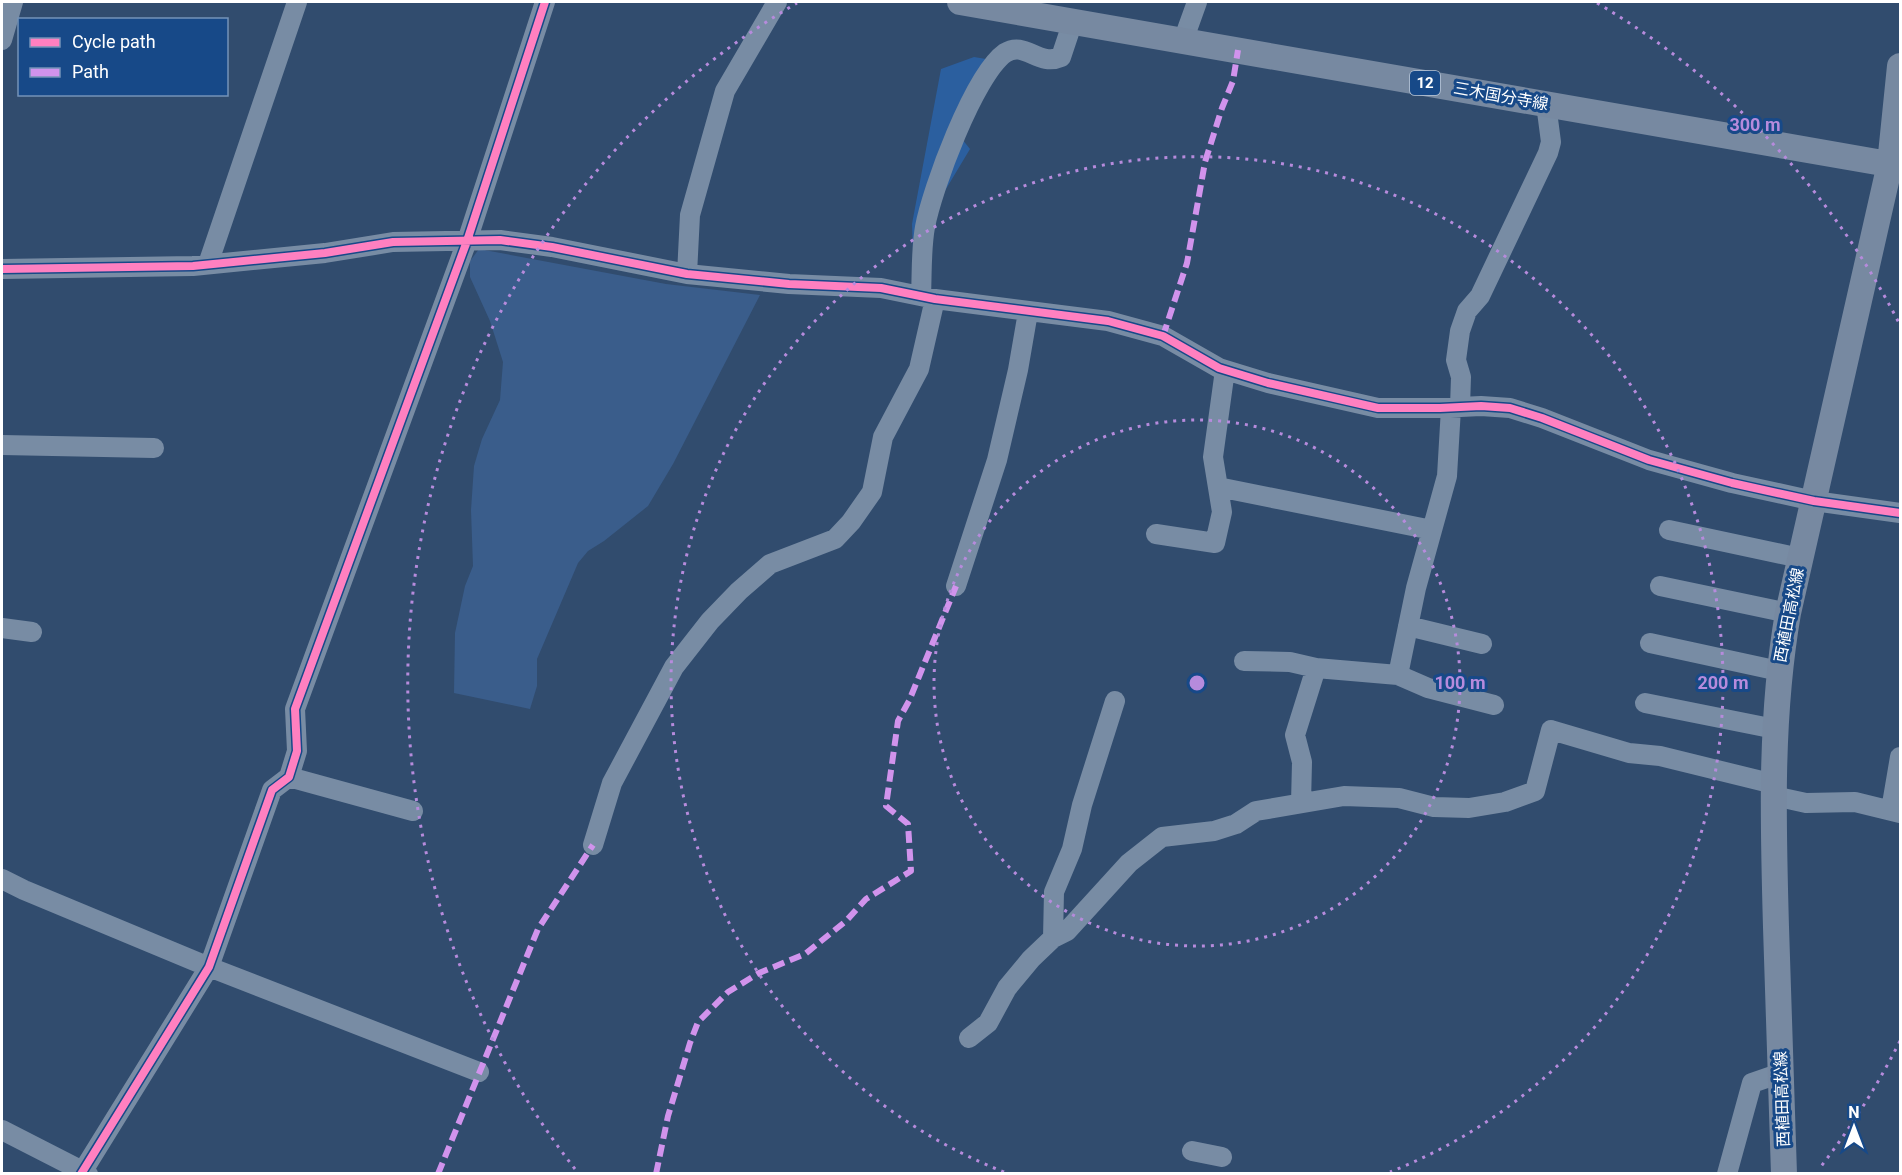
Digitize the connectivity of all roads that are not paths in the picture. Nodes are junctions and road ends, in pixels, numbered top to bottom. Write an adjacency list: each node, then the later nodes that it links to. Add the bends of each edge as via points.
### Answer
1 (13, 2): 9 (street)
2 (297, 2): 15 (street)
3 (545, 2): 14 (street)
4 (777, 2): 17 (street, via 725,91 690,215)
5 (960, 2): 7 (main road, 三木国分寺線 / 12)
6 (1197, 2): 10 (street)
7 (1025, 7): 8 (main road, 三木国分寺線 / 12)
8 (1073, 21): 10 (main road, 三木国分寺線 / 12); 18 (street, via 1061,57 1041,58 1025,50 1005,53 974,95 934,190 925,229)
9 (2, 40)
10 (1183, 41): 12 (main road, 三木国分寺線 / 12)
11 (1900, 66): 13 (main road, 西植田高松線)
12 (1546, 104): 13 (main road, 三木国分寺線 / 12); 21 (street, via 1551,142 1548,153 1460,331 1456,360 1461,377)
13 (1895, 165): 25 (main road, 西植田高松線)
14 (467, 241): 15 (street, via 393,242); 17 (street, via 500,240 552,247); 48 (street, via 295,709 297,752)
15 (208, 264): 16 (street)
16 (2, 269)
17 (687, 274): 18 (street, via 881,288)
18 (928, 297): 19 (street); 53 (street, via 919,369 883,437 872,492 834,538 770,564 710,621 674,667 612,783)
19 (1028, 312): 20 (street, via 1108,321 1163,336); 31 (street, via 997,460)
20 (1225, 370): 21 (street, via 1378,408); 24 (street, via 1213,457)
21 (1455, 408): 25 (street, via 1510,408 1649,460); 27 (street, via 1447,476)
22 (2, 445): 23 (street)
23 (154, 448)
24 (1218, 487): 27 (street); 29 (street, via 1222,512 1215,543)
25 (1814, 501): 26 (street); 30 (main road, 西植田高松線)
26 (1900, 513)
27 (1432, 530): 34 (street)
28 (1670, 530): 30 (street)
29 (1156, 534)
30 (1800, 558): 33 (main road, 西植田高松線)
31 (956, 586)
32 (1660, 586): 33 (street)
33 (1788, 613): 41 (main road, 西植田高松線)
34 (1408, 626): 38 (street); 42 (street)
35 (2, 628): 36 (street)
36 (32, 632)
37 (1650, 643): 41 (street)
38 (1482, 644)
39 (1244, 661): 40 (street)
40 (1316, 668): 42 (street); 50 (street, via 1295,735 1302,762)
41 (1779, 671): 46 (main road, 西植田高松線)
42 (1398, 675): 45 (street, via 1428,688)
43 (1115, 701): 55 (street, via 1072,849 1054,892)
44 (1645, 703): 46 (street)
45 (1494, 705)
46 (1774, 729): 49 (main road, 西植田高松線)
47 (1900, 757): 52 (street)
48 (290, 777): 51 (street); 56 (street, via 272,790)
49 (1774, 790): 50 (street, via 1660,756 1629,753 1551,730 1535,790 1505,802 1469,808 1434,807 1399,798 1344,796); 52 (street, via 1806,803 1855,802); 59 (main road, 西植田高松線)
50 (1301, 803): 55 (street, via 1256,811 1236,824 1214,831 1162,837 1129,863 1067,932)
51 (413, 811)
52 (1895, 812)
53 (593, 844)
54 (2, 879): 56 (street)
55 (1053, 938): 57 (street, via 1007,988 988,1023)
56 (209, 967): 58 (street); 63 (street)
57 (969, 1038)
58 (478, 1072)
59 (1781, 1073): 64 (street, via 1752,1083); 65 (main road, 西植田高松線)
60 (2, 1130): 63 (street)
61 (1192, 1151): 62 (street)
62 (1221, 1159)
63 (84, 1172)
64 (1727, 1173)
65 (1784, 1173)

